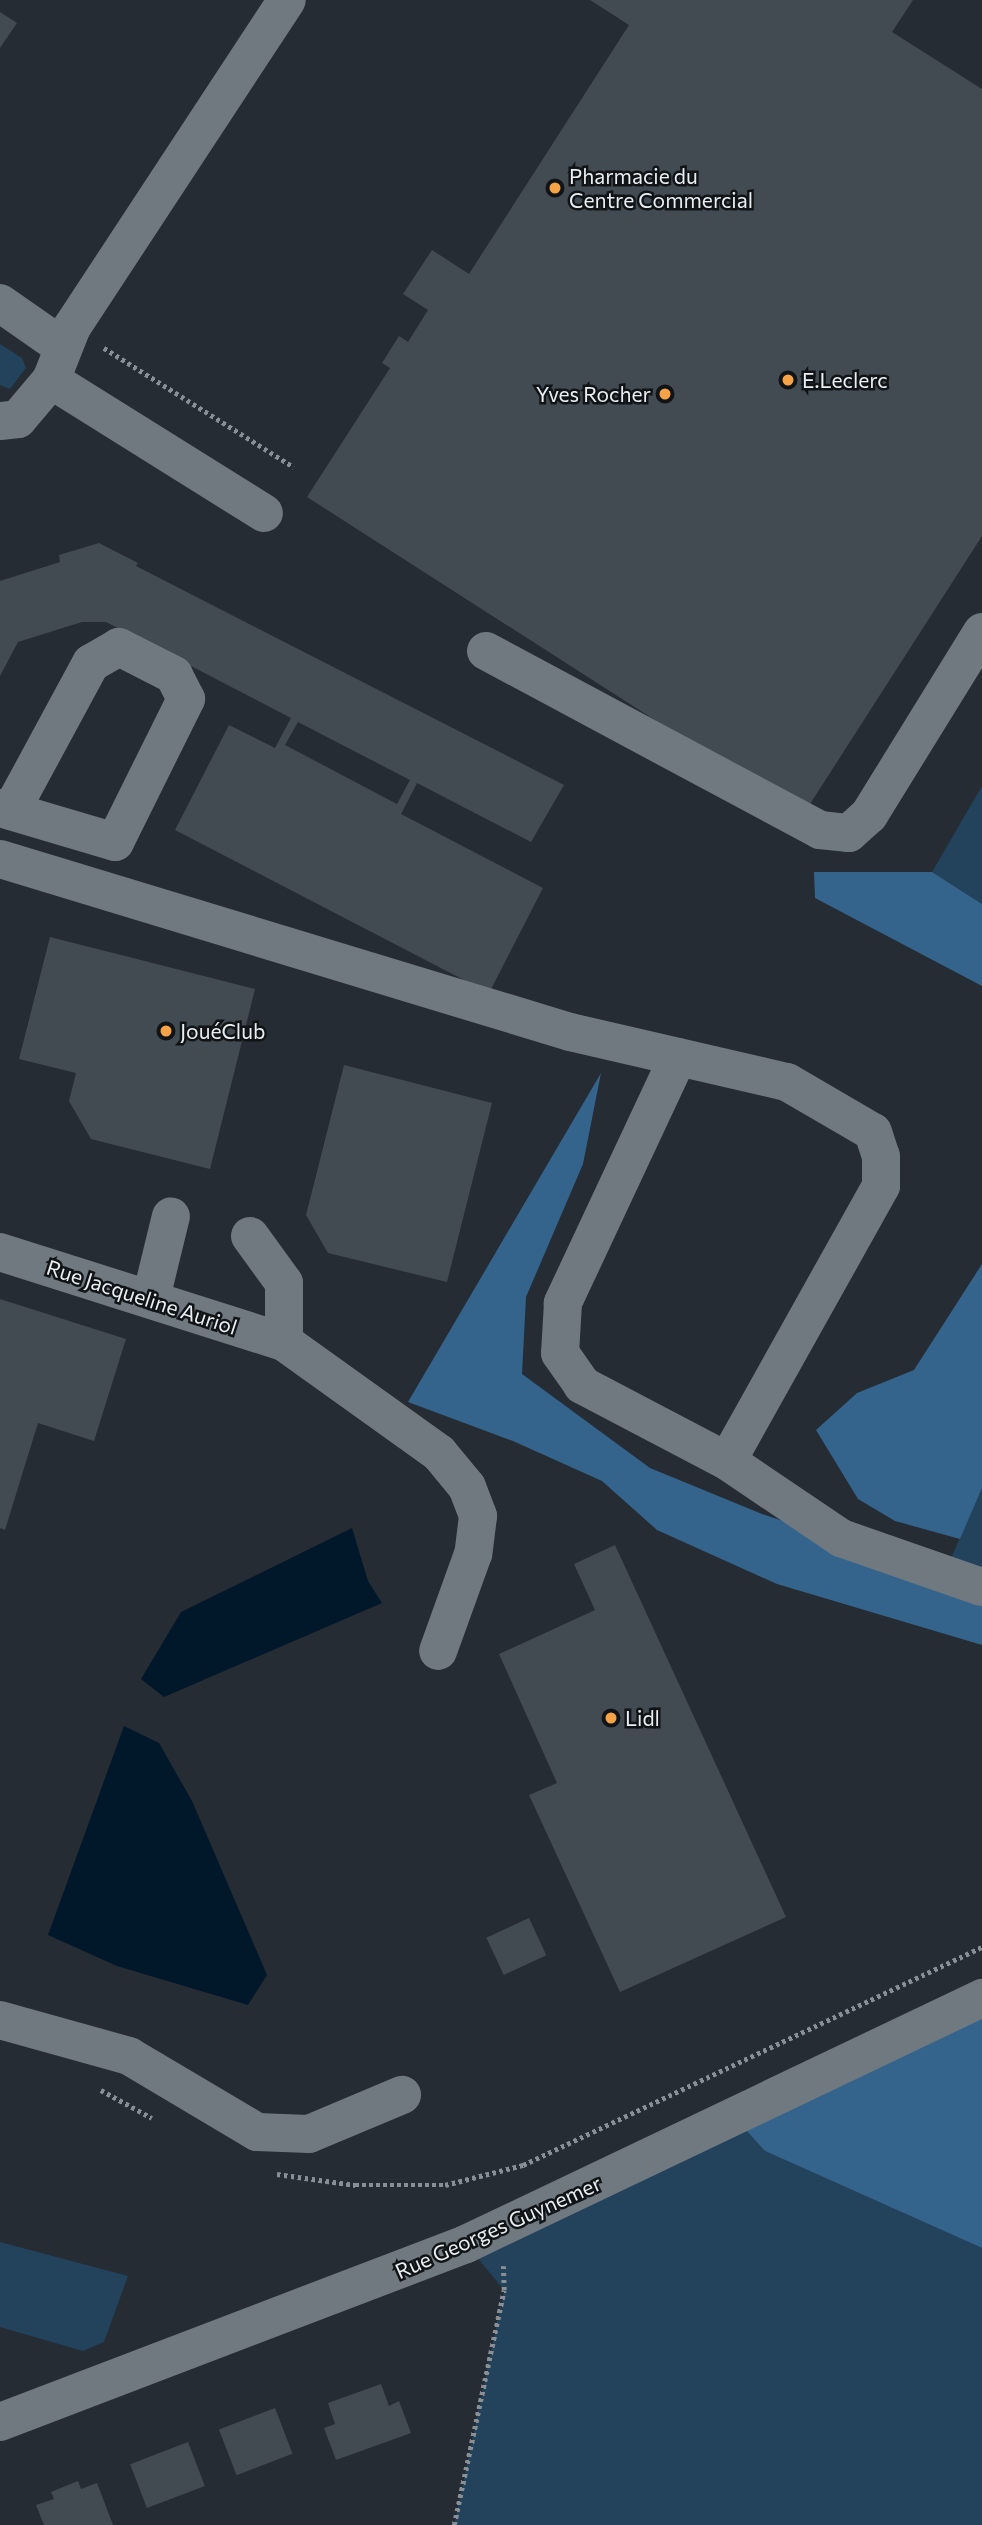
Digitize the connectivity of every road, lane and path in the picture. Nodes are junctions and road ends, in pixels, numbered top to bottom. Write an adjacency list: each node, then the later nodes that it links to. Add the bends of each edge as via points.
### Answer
1 (287, 0): 3 (street)
2 (0, 303): 3 (street)
3 (62, 351): 4 (street, via 18,419); 5 (path); 6 (street)
4 (0, 421)
5 (294, 467)
6 (264, 513)
7 (982, 632): 8 (street, via 869,815 849,833 820,830)
8 (486, 651)
9 (5, 810): 9 (street, via 91,663 119,646 174,675 186,699 115,842)
10 (0, 859): 11 (street, via 570,1032)
11 (678, 1057): 17 (street, via 563,1303 560,1353 582,1385); 17 (street, via 787,1082 873,1132 881,1156 881,1186)
12 (171, 1216): 15 (street)
13 (250, 1236): 16 (street, via 284,1283)
14 (0, 1252): 15 (street, Rue Jacqueline Auriol)
15 (151, 1298): 16 (street, Rue Jacqueline Auriol)
16 (284, 1342): 19 (street, Rue Jacqueline Auriol, via 439,1453 467,1487 478,1516 473,1554)
17 (727, 1461): 18 (street, via 841,1538)
18 (982, 1587)
19 (438, 1651)
20 (982, 1947): 24 (path)
21 (982, 1998): 25 (street, Rue Georges Guynemer)
22 (0, 2020): 23 (street, via 129,2056 257,2132 309,2134)
23 (402, 2095)
24 (547, 2154)
25 (496, 2232): 26 (street, Rue Georges Guynemer); 27 (path, via 503,2253 504,2290)
26 (0, 2422)
27 (454, 2525)

